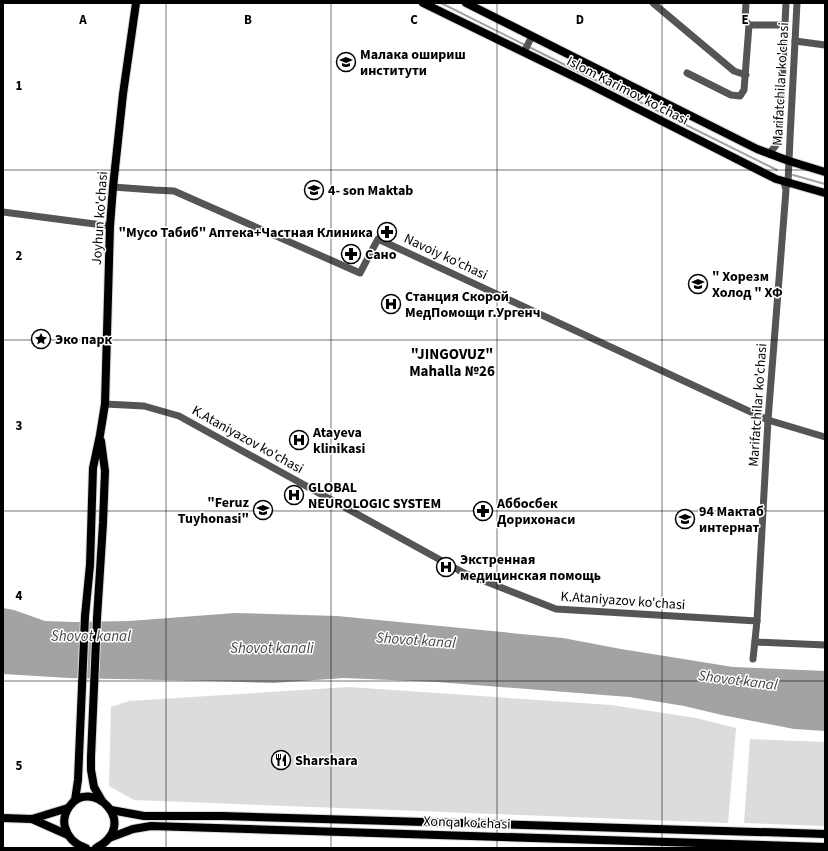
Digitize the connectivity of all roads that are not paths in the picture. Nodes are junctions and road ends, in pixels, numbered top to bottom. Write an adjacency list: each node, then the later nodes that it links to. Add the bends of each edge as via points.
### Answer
1 (136, 3): 20 (main road, Joyhun ko'chasi)
2 (423, 3): 13 (main road, Islom Karimov ko'chasi)
3 (653, 3): 15 (street, via 734,71)
4 (746, 3): 8 (street, via 745,20)
5 (786, 3): 9 (street, Marifatchilar ko'chasi)
6 (797, 3): 11 (street, Marifatchilar ko'chasi)
7 (469, 4): 10 (main road, Islom Karimov ko'chasi)
8 (749, 25): 9 (street); 15 (street)
9 (784, 25): 16 (street, Marifatchilar ko'chasi, via 779,132 776,145)
10 (532, 36): 13 (street); 16 (main road, Islom Karimov ko'chasi)
11 (795, 42): 12 (street); 17 (street, Marifatchilar ko'chasi)
12 (825, 45)
13 (524, 52): 19 (main road, Islom Karimov ko'chasi)
14 (687, 73): 15 (street, via 730,95 740,96 744,90)
15 (746, 75)
16 (769, 154): 17 (main road, Islom Karimov ko'chasi)
17 (789, 161): 18 (main road, Islom Karimov ko'chasi); 19 (street, Marifatchilar ko'chasi)
18 (825, 172)
19 (786, 185): 21 (main road, Islom Karimov ko'chasi); 25 (street, Marifatchilar ko'chasi)
20 (113, 187): 23 (main road, Joyhun ko'chasi); 25 (street, Navoiy ko'chasi, via 174,191 360,273 378,239)
21 (825, 193)
22 (3, 212): 23 (street)
23 (110, 226): 24 (main road, Joyhun ko'chasi)
24 (105, 404): 26 (main road, Joyhun ko'chasi); 28 (street, K.Ataniyazov ko'chasi, via 144,406 179,416 464,573 556,609)
25 (768, 420): 27 (street, Navoiy ko'chasi); 28 (street, Marifatchilar ko'chasi)
26 (100, 435): 32 (main road, Joyhun ko'chasi, via 93,468 90,565); 33 (main road, Joyhun ko'chasi, via 105,471 91,770 94,787)
27 (825, 437)
28 (757, 621): 29 (street, Marifatchilar ko'chasi)
29 (755, 642): 30 (street); 31 (street, Marifatchilar ko'chasi)
30 (825, 645)
31 (753, 659)
32 (75, 800): 33 (main road, via 88,797); 34 (main road)
33 (102, 801): 35 (main road)
34 (68, 808): 38 (main road); 41 (main road, via 64,822)
35 (111, 810): 36 (main road, Xonqa ko'chasi, via 144,816); 42 (main road, via 114,824)
36 (222, 816): 39 (main road); 40 (main road, Xonqa ko'chasi)
37 (3, 818): 38 (main road)
38 (32, 818): 41 (main road)
39 (221, 828): 42 (main road, Xonqa ko'chasi, via 151,826 133,829); 44 (main road, Xonqa ko'chasi, via 695,842)
40 (825, 834)
41 (68, 835): 43 (main road)
42 (109, 838): 47 (main road, Xonqa ko'chasi)
43 (75, 846): 46 (main road)
44 (746, 846): 45 (main road, Xonqa ko'chasi)
45 (825, 846)
46 (86, 848)
47 (96, 848)

